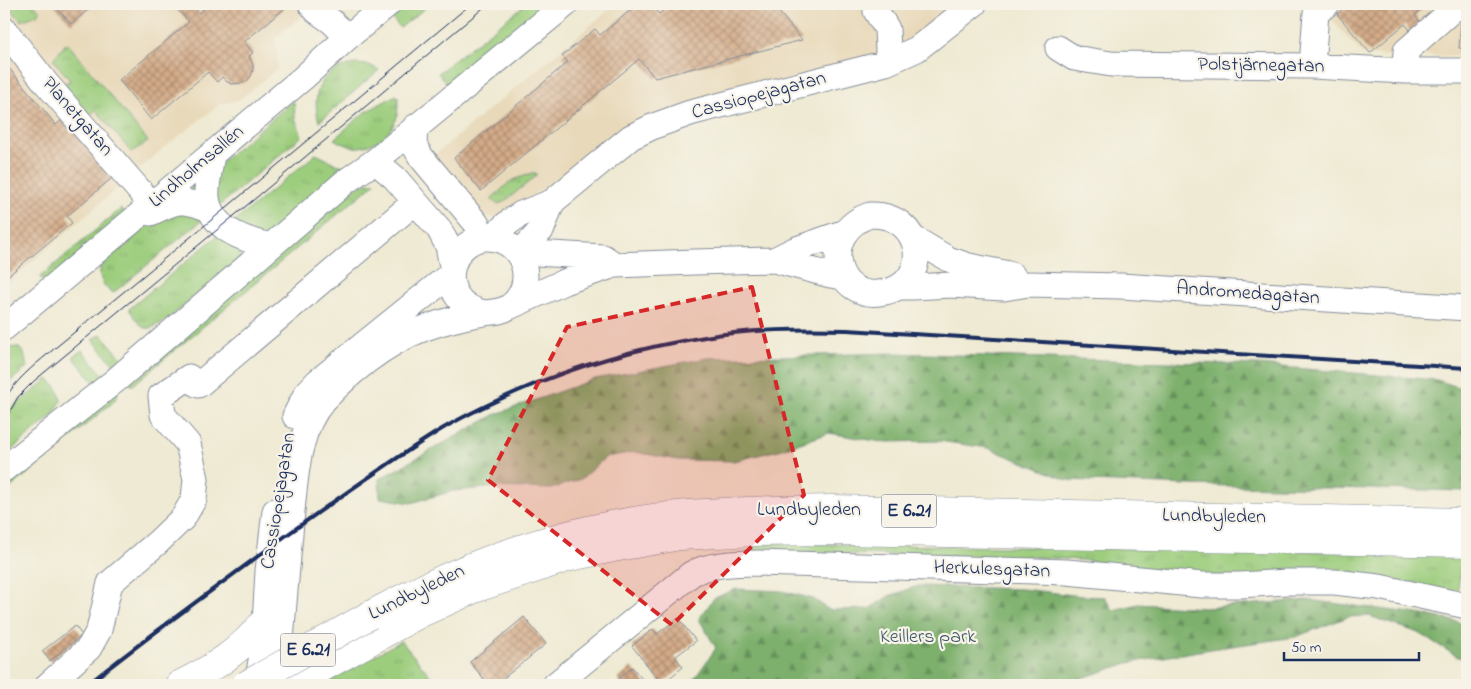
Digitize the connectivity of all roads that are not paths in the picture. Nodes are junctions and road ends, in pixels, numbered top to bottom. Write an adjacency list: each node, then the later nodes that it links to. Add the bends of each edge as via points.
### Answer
1 (388, 4): 9 (street, Lindholmsallén)
2 (566, 4): 16 (street)
3 (974, 4): 12 (street, Cassiopejagatan, via 917,49)
4 (1327, 4): 13 (street, via 1316,13)
5 (1459, 4): 14 (street, via 1406,51)
6 (878, 6): 12 (street, via 887,29)
7 (314, 8): 9 (street); 11 (street)
8 (4, 28): 21 (street, Planetgatan, via 46,83)
9 (348, 37): 11 (street, Lindholmsallén)
10 (1058, 48): 13 (street, Polstjärnegatan, via 1074,58 1111,64)
11 (330, 54): 17 (street, Lindholmsallén)
12 (886, 63): 20 (street, Cassiopejagatan, via 690,113 654,126 631,137)
13 (1312, 66): 14 (street, Polstjärnegatan)
14 (1405, 70): 15 (street, Polstjärnegatan)
15 (1467, 71)
16 (415, 127): 18 (street); 25 (street, via 414,145 421,157)
17 (212, 155): 21 (street, Lindholmsallén); 22 (street, via 207,190)
18 (374, 161): 19 (street, via 395,178); 27 (street)
19 (416, 202): 31 (street, via 439,229 448,246); 46 (street, via 201,383 198,385 189,377 161,396 162,415 188,444 196,479 194,500 183,518 110,583 99,630 89,648)
20 (552, 202): 25 (street, Cassiopejagatan, via 521,214); 28 (street, via 542,229)
21 (152, 205): 23 (street, Lindholmsallén)
22 (210, 209): 23 (street, via 193,202 172,202); 27 (street, via 236,236)
23 (127, 225): 37 (street, Lindholmsallén)
24 (845, 232): 26 (street, Andromedagatan, via 860,218 880,215 900,222); 29 (street, Andromedagatan); 32 (street, via 837,254)
25 (488, 238): 28 (street, via 509,244); 31 (street, Cassiopejagatan, via 462,249)
26 (913, 238): 33 (street, Andromedagatan, via 948,259 1009,274); 34 (street, via 916,247 914,268)
27 (271, 246): 39 (street, via 116,380)
28 (520, 256): 30 (street, Andromedagatan, via 535,252 603,257); 36 (street, via 526,276 520,296)
29 (774, 260): 30 (street, Andromedagatan); 32 (street, Andromedagatan)
30 (615, 265): 36 (street, Andromedagatan)
31 (452, 270): 36 (street, via 452,284 461,301 468,307); 38 (street, Cassiopejagatan)
32 (843, 277): 34 (street, Andromedagatan, via 855,288 874,293)
33 (1028, 284): 34 (street, Andromedagatan, via 1004,288 951,284); 35 (street, Andromedagatan, via 1121,286)
34 (899, 287)
35 (1467, 308)
36 (497, 310): 38 (street, Cassiopejagatan)
37 (4, 328)
38 (397, 330): 43 (street, Cassiopejagatan, via 317,382 306,394 289,429 283,448); 51 (street, Cassiopejagatan, via 376,354 323,401 306,431 296,468)
39 (4, 469)
40 (1467, 522): 44 (highway, Lundbyleden / E 6.21, via 832,509 677,515 606,527 511,552 418,590)
41 (1467, 543): 44 (highway, Lundbyleden / E 6.21, via 838,531 680,536 587,553 535,568 474,589 419,614)
42 (1467, 606): 53 (street, Herkulesgatan, via 1379,587 1334,582 1202,585 1067,572 727,564 691,574)
43 (264, 622): 45 (highway, via 240,648); 50 (street, Cassiopejagatan)
44 (375, 625): 49 (highway, Lundbyleden / E 6.21, bridge); 52 (highway, Lundbyleden / E 6.21)
45 (208, 670): 47 (highway); 48 (highway, via 228,676)
46 (48, 685)
47 (179, 685)
48 (240, 685)
49 (246, 685)
50 (258, 685)
51 (278, 685)
52 (291, 685)
53 (555, 685)

